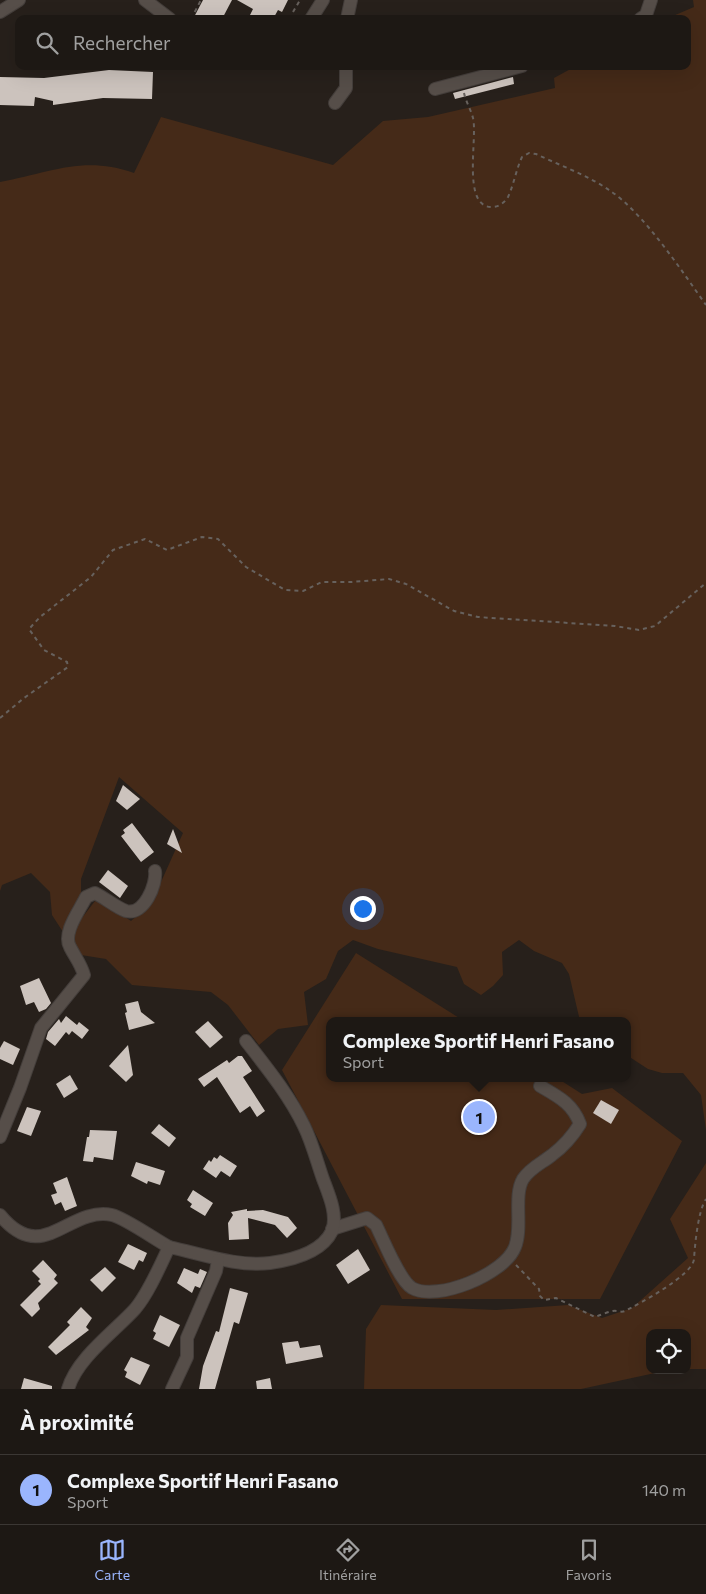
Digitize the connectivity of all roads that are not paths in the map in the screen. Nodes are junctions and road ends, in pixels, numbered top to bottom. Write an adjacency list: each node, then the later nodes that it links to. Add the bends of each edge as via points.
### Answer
1 (19, 0): 6 (street)
2 (145, 0): 7 (street)
3 (323, 0): 8 (street)
4 (351, 0): 9 (street)
5 (651, 0): 10 (street)
6 (0, 12)
7 (165, 15)
8 (314, 15)
9 (348, 15)
10 (646, 15)
11 (346, 70): 14 (street, via 346,88)
12 (507, 70): 13 (street)
13 (435, 89)
14 (335, 104)
15 (155, 871): 18 (street, via 152,892 132,911 126,911 95,893 86,897 68,934 68,946 80,962 84,975 41,1028)
16 (246, 1040): 20 (street, via 304,1126 333,1207)
17 (540, 1086): 20 (street, via 565,1100 576,1112 580,1124 570,1140 522,1180 515,1248 509,1257 484,1276 438,1292 422,1292 406,1282 376,1225 367,1218)
18 (0, 1137)
19 (0, 1215): 21 (street, via 10,1227 31,1237 96,1215 113,1215)
20 (332, 1229): 22 (street, via 324,1244 294,1258 270,1263)
21 (170, 1247): 22 (street); 23 (street, via 136,1307 99,1343 70,1380)
22 (218, 1260): 24 (street, via 187,1338 187,1357)
23 (68, 1389)
24 (172, 1389)

